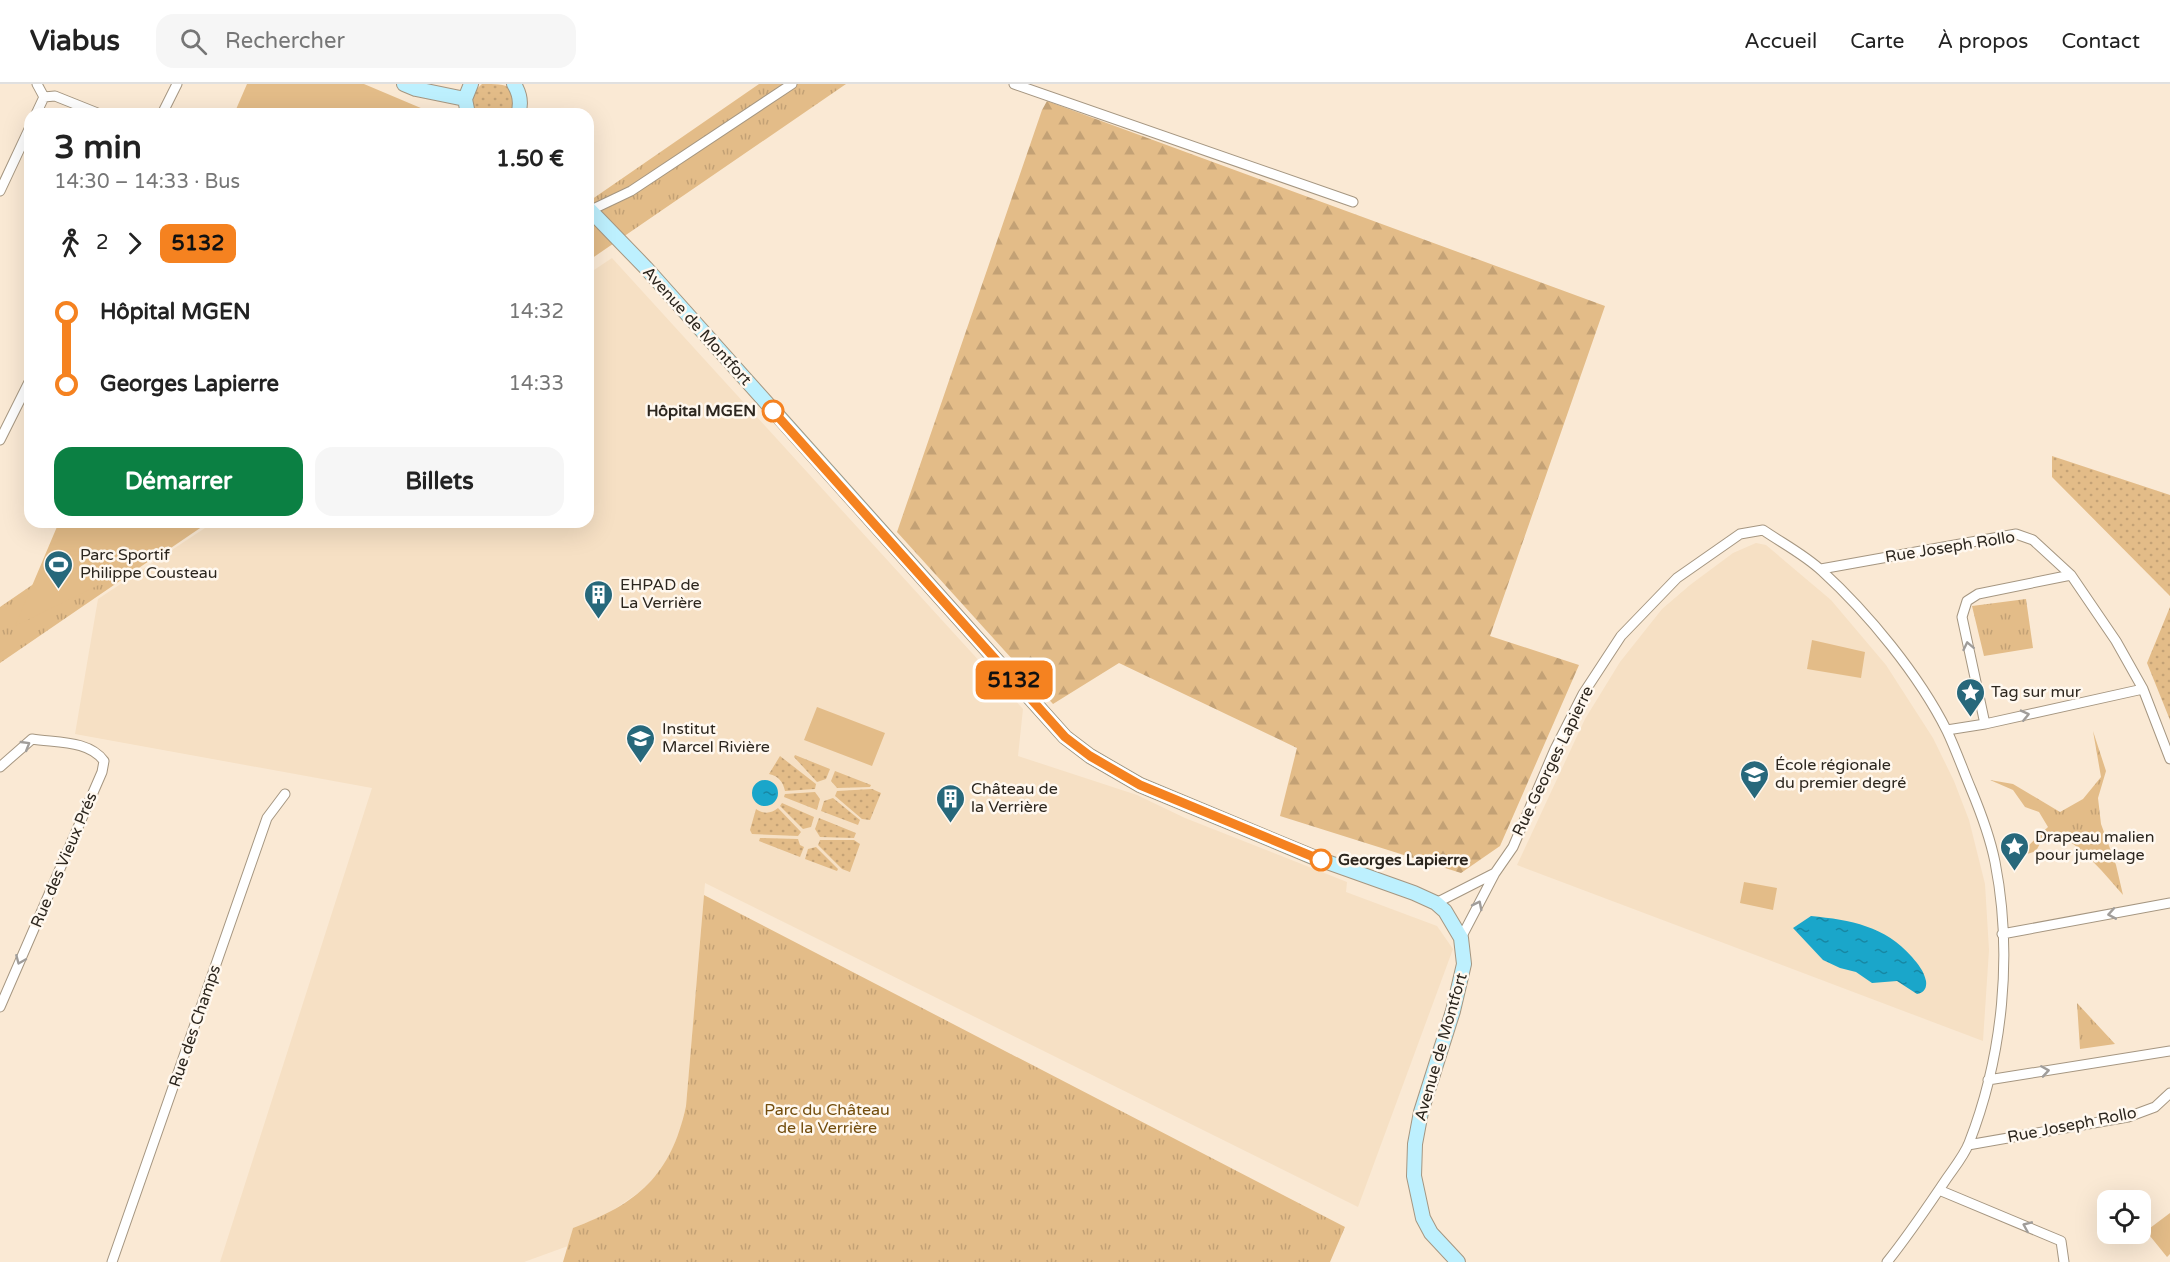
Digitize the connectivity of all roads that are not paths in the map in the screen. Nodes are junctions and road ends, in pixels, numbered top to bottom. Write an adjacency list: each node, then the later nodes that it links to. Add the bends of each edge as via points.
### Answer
1 (37, 84): 8 (street)
2 (177, 84): 12 (street)
3 (404, 84): 9 (street)
4 (471, 84): 9 (street)
5 (514, 84): 14 (street, via 519,92)
6 (792, 84): 18 (street, via 631,191)
7 (1014, 84): 17 (street)
8 (44, 97): 10 (street); 11 (street, via 55,96)
9 (465, 99): 13 (street)
10 (39, 108)
11 (85, 108)
12 (165, 108)
13 (467, 108)
14 (520, 108)
15 (24, 140): 16 (street)
16 (0, 191)
17 (1353, 202)
18 (594, 207)
19 (594, 214): 31 (street, Avenue de Montfort, via 1065,737 1117,773 1159,794)
20 (24, 392): 21 (street)
21 (0, 440)
22 (1821, 569): 23 (street, Rue Joseph Rollo, via 2016,534 2033,540); 26 (street, Rue Georges Lapierre, via 1905,664); 30 (street, Rue Georges Lapierre, via 1763,530 1740,534 1677,578 1621,636 1583,694 1513,847)
23 (2071, 575): 24 (street, Rue Joseph Rollo, via 2116,640); 25 (street, one-way to 23, via 1962,617 1966,601 1978,594)
24 (2143, 689): 25 (street, one-way to 24); 27 (street, Rue Joseph Rollo)
25 (1986, 724): 26 (street)
26 (1947, 730): 33 (street, Rue Georges Lapierre, via 1989,840)
27 (2170, 759)
28 (0, 767): 35 (street, Rue des Vieux Prés, one-way to 35, via 32,739 86,746 97,751 104,761)
29 (285, 794): 42 (street, Rue des Champs, via 267,818)
30 (1495, 873): 31 (street, Rue Georges Lapierre); 34 (street, Rue Georges Lapierre, one-way to 30)
31 (1436, 903): 34 (street, Avenue de Montfort, via 1450,917)
32 (2170, 903): 33 (street, one-way to 33)
33 (2002, 934): 37 (street, Rue Georges Lapierre, via 2002,992)
34 (1461, 938): 41 (street, Avenue de Montfort, via 1461,982 1421,1112 1413,1160 1424,1218)
35 (0, 1007)
36 (2170, 1051): 37 (street, one-way to 36)
37 (1988, 1080): 39 (street, Rue Georges Lapierre)
38 (2170, 1093): 39 (street, Rue Joseph Rollo, via 2155,1107 2128,1117)
39 (1968, 1146): 40 (street, Rue Georges Lapierre)
40 (1939, 1190): 43 (street, Rue Georges Lapierre); 44 (street, one-way to 40, via 2061,1241)
41 (1454, 1261)
42 (112, 1262)
43 (1887, 1262)
44 (2064, 1262)

